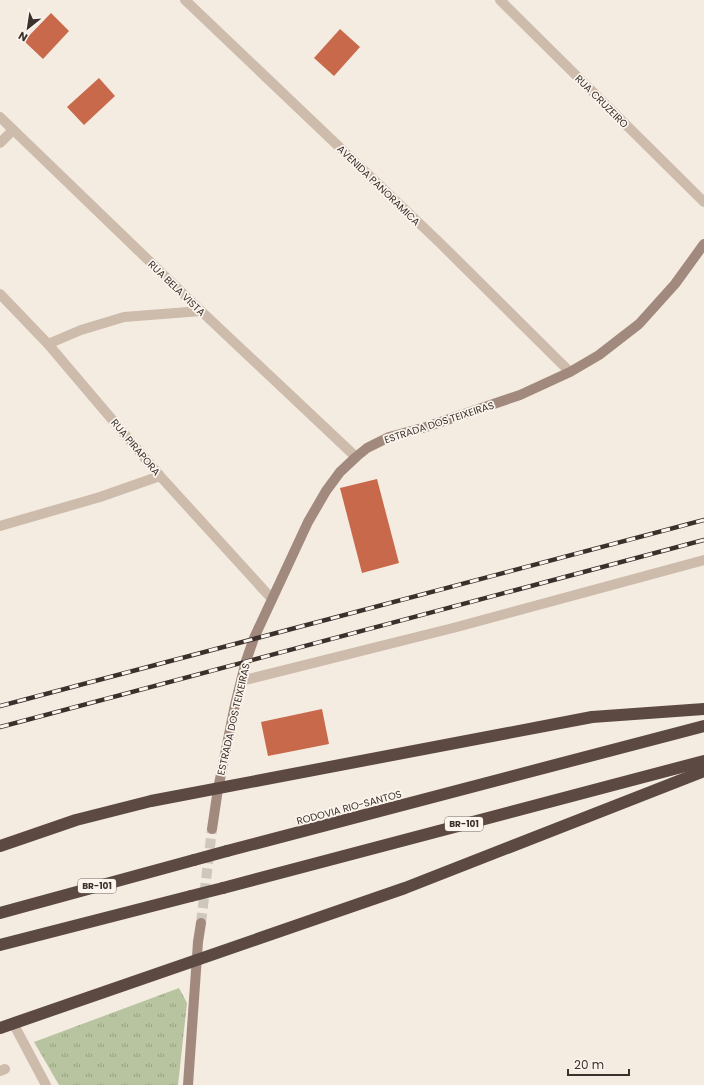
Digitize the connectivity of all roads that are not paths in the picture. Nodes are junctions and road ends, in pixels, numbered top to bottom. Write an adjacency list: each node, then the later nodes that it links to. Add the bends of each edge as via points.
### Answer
1 (185, 0): 11 (street, AVENIDA PANORAMICA, via 440,243)
2 (500, 0): 6 (street, RUA CRUZEIRO)
3 (0, 117): 4 (street, RUA BELA VISTA)
4 (13, 130): 5 (street); 9 (street, RUA BELA VISTA)
5 (0, 143)
6 (704, 202)
7 (704, 244): 11 (main road, ESTRADA DOS TEIXEIRAS, via 675,284 639,324 599,355)
8 (0, 294): 10 (street, RUA PIRAPORA)
9 (201, 311): 10 (street, via 124,317 81,330); 12 (street, RUA BELA VISTA)
10 (48, 344): 13 (street, RUA PIRAPORA)
11 (570, 372): 12 (main road, ESTRADA DOS TEIXEIRAS, via 520,395 389,437)
12 (356, 457): 16 (main road, ESTRADA DOS TEIXEIRAS, via 340,472 326,491 308,522)
13 (160, 476): 14 (street, via 100,497); 16 (street, RUA PIRAPORA)
14 (0, 526)
15 (704, 560): 17 (street, via 453,628)
16 (272, 599): 17 (main road, ESTRADA DOS TEIXEIRAS, via 254,638)
17 (241, 681): 22 (main road, ESTRADA DOS TEIXEIRAS)
18 (704, 709): 22 (highway, via 592,717)
19 (704, 726): 25 (highway, RODOVIA RIO-SANTOS / BR-101, bridge)
20 (704, 760): 27 (highway, BR-101, bridge)
21 (704, 771): 28 (highway, via 405,888)
22 (218, 789): 23 (main road, ESTRADA DOS TEIXEIRAS); 24 (highway, via 151,801 76,820)
23 (212, 829)
24 (0, 846)
25 (0, 913)
26 (201, 923): 28 (main road)
27 (0, 946)
28 (197, 960): 29 (highway); 32 (main road)
29 (13, 1023): 30 (highway); 31 (street)
30 (0, 1028)
31 (46, 1085)
32 (188, 1085)

